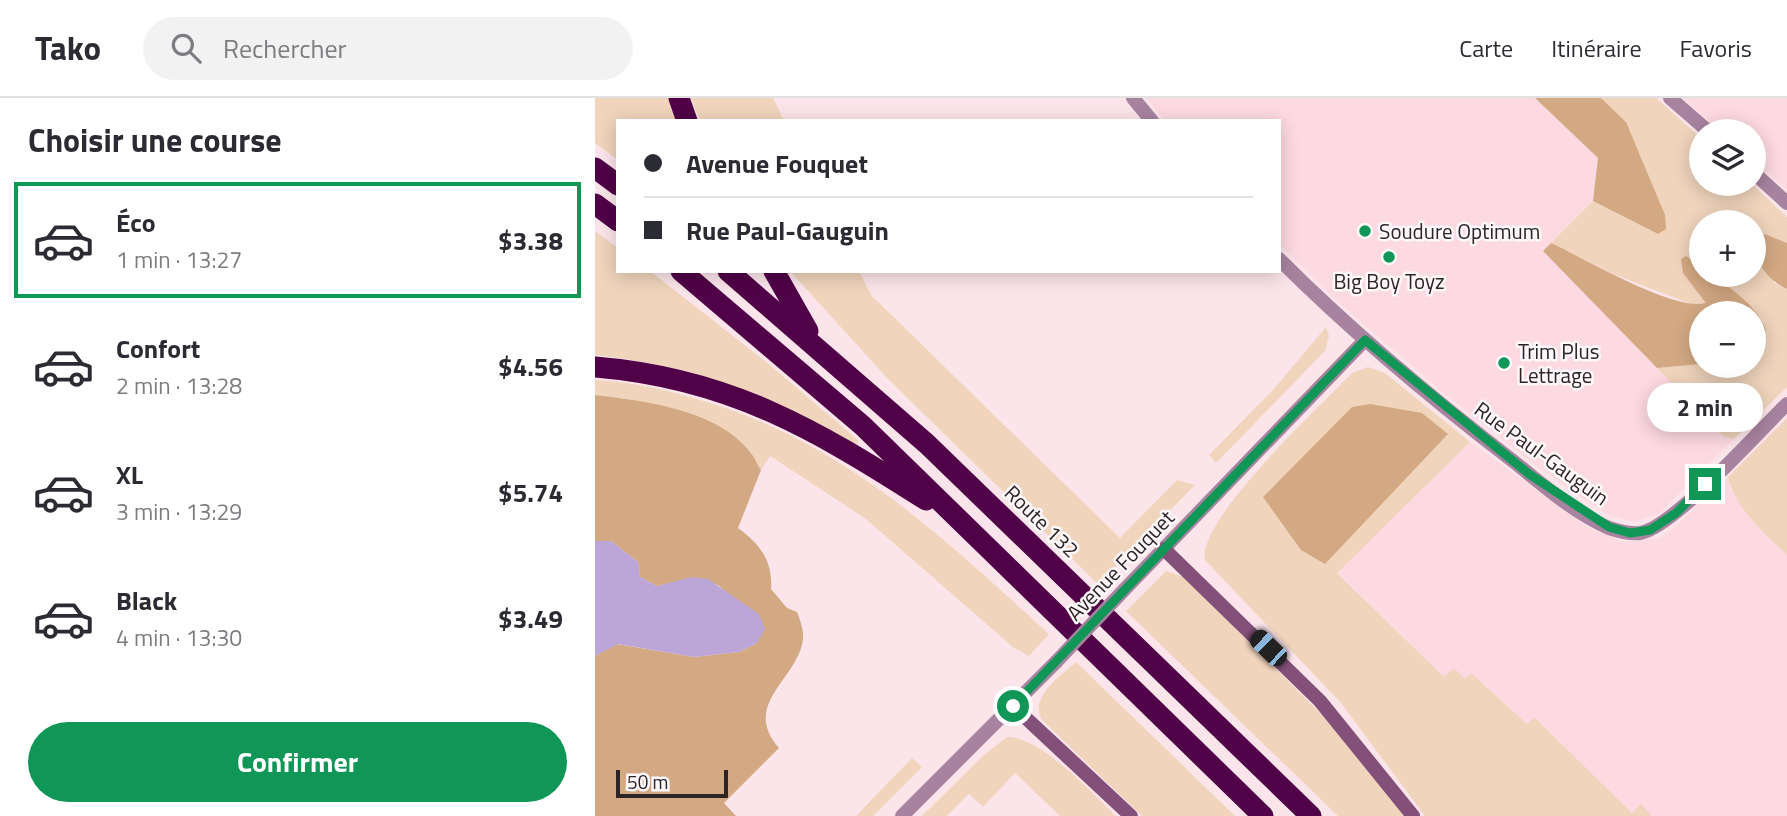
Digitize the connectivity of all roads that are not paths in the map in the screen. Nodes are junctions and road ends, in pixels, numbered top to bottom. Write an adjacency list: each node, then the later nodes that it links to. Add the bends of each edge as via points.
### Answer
1 (678, 98): 4 (highway)
2 (1133, 98): 5 (street)
3 (1670, 98): 6 (street)
4 (686, 119)
5 (1150, 119)
6 (1694, 119)
7 (595, 168): 8 (highway)
8 (616, 184)
9 (1766, 184): 10 (street)
10 (1787, 203)
11 (595, 204): 12 (highway)
12 (616, 220)
13 (1281, 261): 17 (street, Rue Paul-Gauguin)
14 (683, 273): 21 (highway, via 863,426)
15 (730, 273): 18 (highway, Route 132)
16 (775, 273): 18 (highway)
17 (1365, 340): 20 (street, Rue Paul-Gauguin, via 1558,495 1609,527 1630,533 1650,530 1676,513); 22 (street, Avenue Fouquet)
18 (815, 345): 27 (highway, Route 132, via 964,480)
19 (595, 366): 21 (highway, via 706,386 773,411 832,441)
20 (1787, 404)
21 (960, 522): 26 (highway)
22 (1164, 549): 23 (street, Avenue Fouquet, bridge); 28 (street, via 1320,701)
23 (1013, 706): 24 (street, Avenue Fouquet); 25 (street)
24 (902, 816)
25 (1131, 816)
26 (1263, 816)
27 (1311, 816)
28 (1413, 816)

